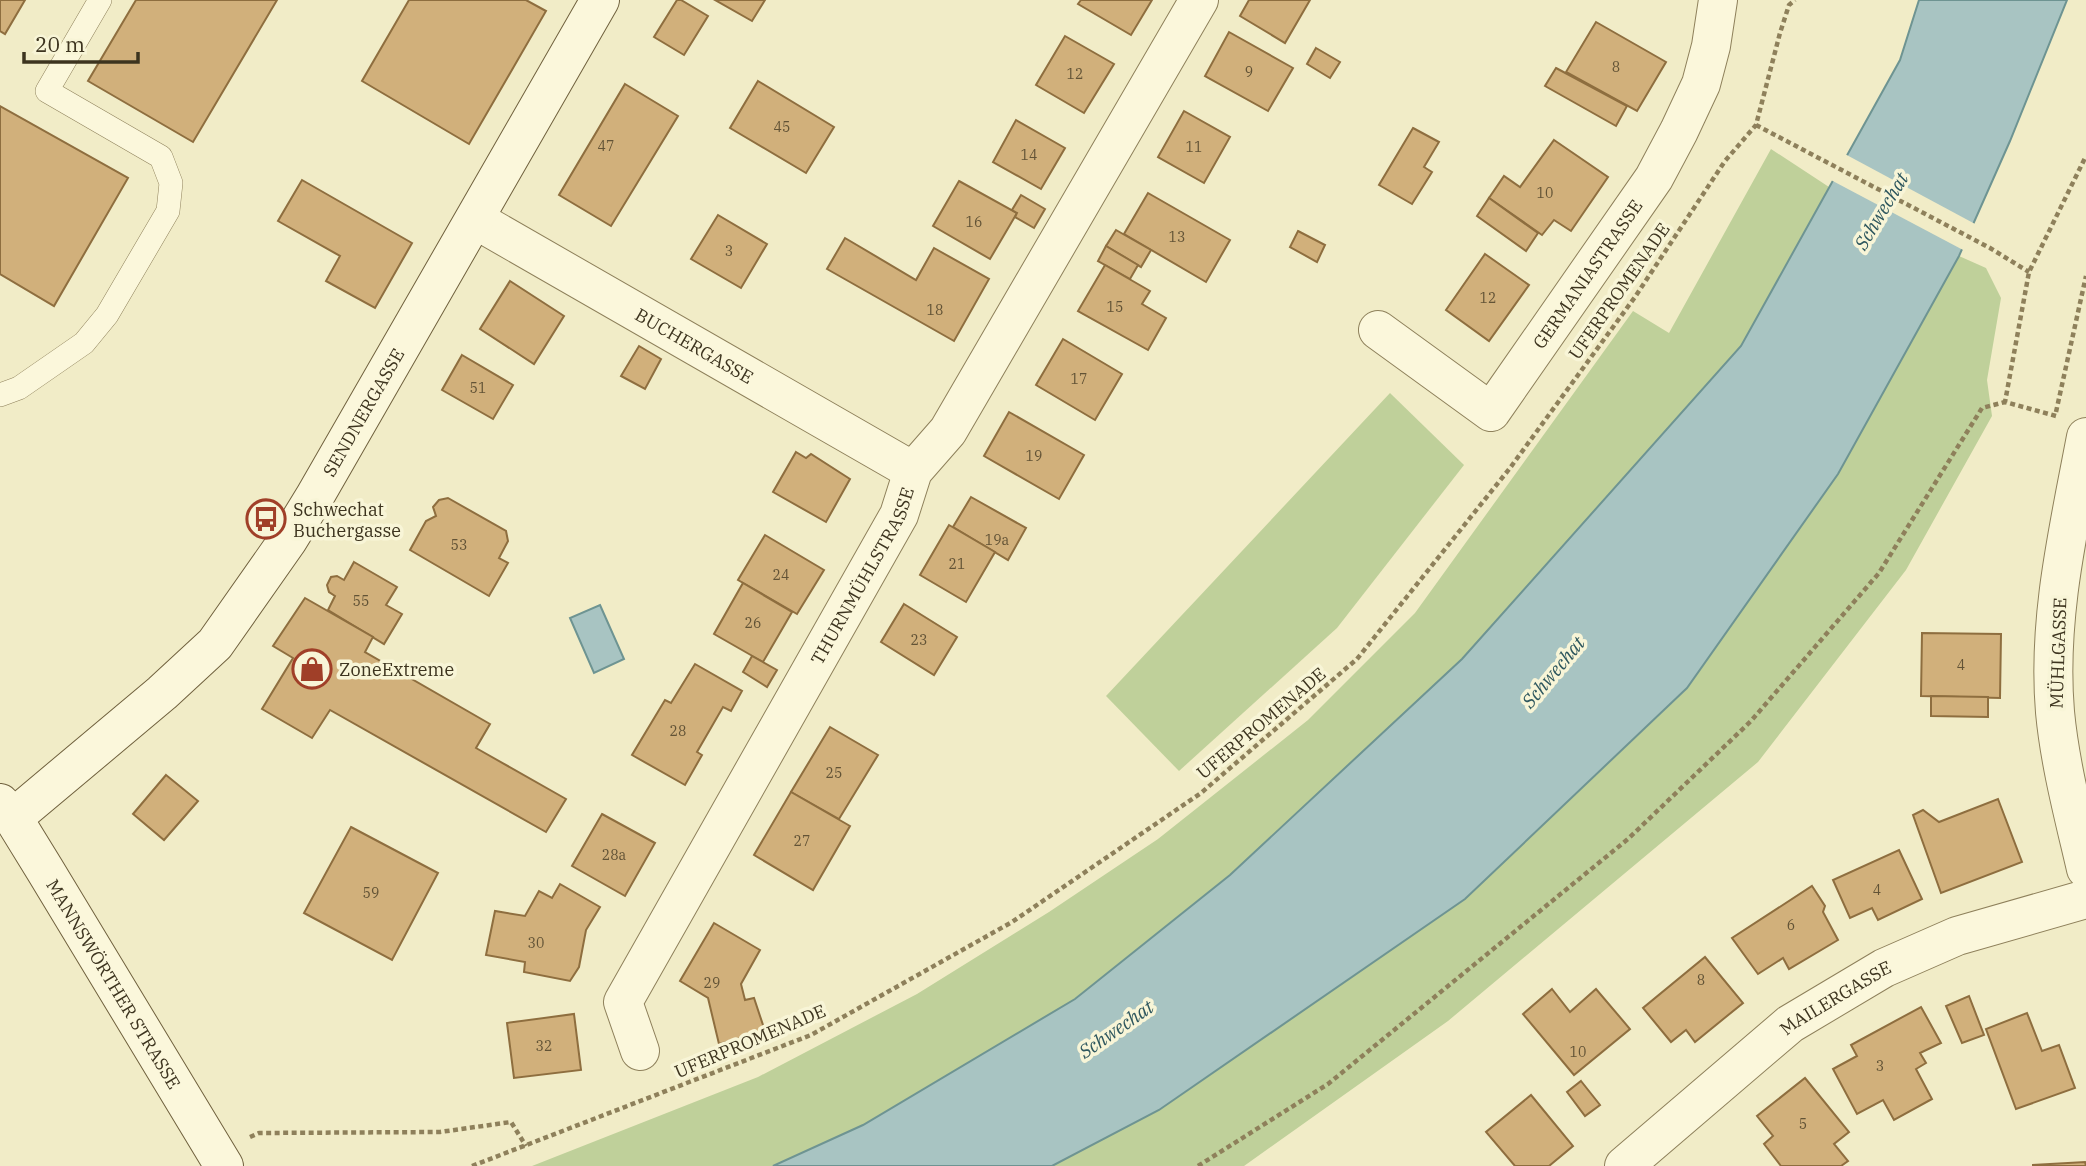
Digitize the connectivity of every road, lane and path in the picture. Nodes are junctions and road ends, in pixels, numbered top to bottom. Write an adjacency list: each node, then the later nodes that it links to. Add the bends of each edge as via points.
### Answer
1 (100, 0): 14 (lane, via 47,91 161,157 172,183 168,211 107,315 84,342 19,388)
2 (600, 0): 10 (street, SENDNERGASSE)
3 (1199, 0): 18 (street, THURNMÜHLSTRASSE, via 948,430)
4 (1718, 0): 13 (street, GERMANIASTRASSE, via 1701,84 1654,178 1491,412)
5 (1781, 0): 7 (path)
6 (1795, 0): 7 (path)
7 (1789, 5): 8 (path, UFERPROMENADE)
8 (1756, 125): 11 (path); 24 (path, UFERPROMENADE, via 1725,161 1635,298 1510,468 1357,659 1200,793 1012,922 811,1035)
9 (2086, 156): 11 (path)
10 (475, 220): 18 (street, BUCHERGASSE); 20 (street, SENDNERGASSE, via 315,496 215,644 162,693)
11 (2029, 272): 15 (path)
12 (2086, 276): 16 (path)
13 (1378, 330)
14 (0, 396)
15 (2005, 402): 16 (path); 27 (path, via 1982,408 1879,573 1788,679 1751,721 1628,839 1328,1084)
16 (2055, 415): 17 (path)
17 (2076, 427): 19 (street, MÜHLGASSE, via 2063,555)
18 (913, 471): 23 (street, THURNMÜHLSTRASSE, via 899,515 622,1002)
19 (2071, 625): 21 (street, MÜHLGASSE, via 2054,699 2059,746)
20 (4, 817): 25 (street, MANNSWÖRTHER STRASSE)
21 (2086, 869)
22 (2086, 899): 28 (street, MAILERGASSE, via 1956,936 1884,968 1790,1024)
23 (640, 1051)
24 (526, 1146): 25 (path, via 511,1122 440,1132 259,1133); 26 (path, UFERPROMENADE)
25 (220, 1159)
26 (472, 1166)
27 (1198, 1166)
28 (1624, 1166)

